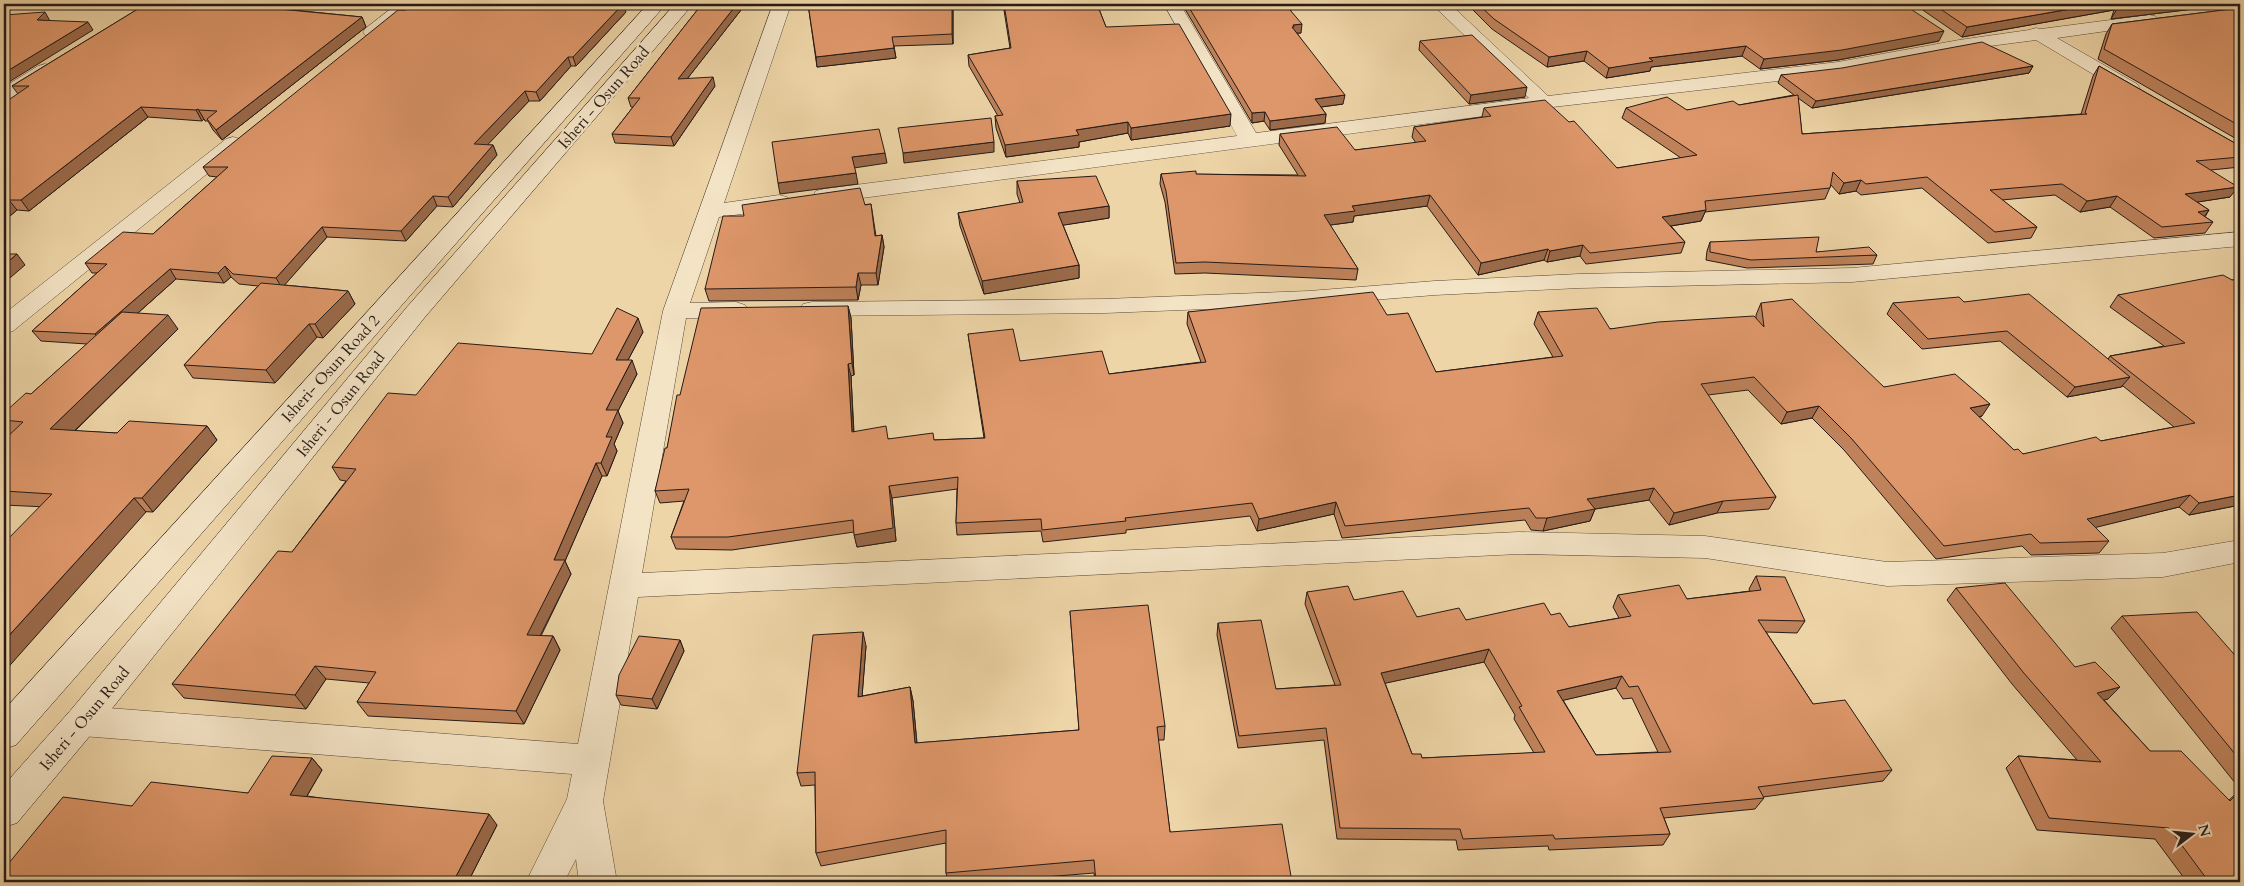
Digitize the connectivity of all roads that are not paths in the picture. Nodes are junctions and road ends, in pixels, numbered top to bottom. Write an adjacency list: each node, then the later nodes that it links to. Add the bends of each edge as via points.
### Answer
1 (408, 4): 11 (street)
2 (657, 4): 27 (street, Isheri- Osun Road 2)
3 (684, 4): 26 (street, Isheri - Osun Road, via 416,312)
4 (782, 4): 18 (street)
5 (1172, 4): 17 (street)
6 (1440, 4): 15 (street)
7 (2170, 17): 9 (street)
8 (1937, 29): 10 (street)
9 (2036, 34): 10 (street); 14 (street)
10 (1959, 44): 15 (street, via 1838,68)
11 (354, 47)
12 (61, 60): 13 (street)
13 (4, 95)
14 (2147, 97)
15 (1544, 102): 17 (street)
16 (245, 134): 23 (street)
17 (1250, 140): 18 (street)
18 (711, 210): 22 (street)
19 (2240, 239): 21 (street, via 1852,276 1579,281 1309,298 1105,306)
20 (754, 309): 22 (street)
21 (793, 309)
22 (676, 311): 25 (street)
23 (4, 326)
24 (2240, 551): 25 (street, via 2163,565 1887,574 1705,547 1520,544)
25 (625, 586): 28 (street)
26 (82, 721): 28 (street); 30 (street, Isheri - Osun Road)
27 (4, 734)
28 (592, 760): 29 (street)
29 (585, 801): 31 (street); 32 (street)
30 (4, 811)
31 (546, 882)
32 (598, 882)

